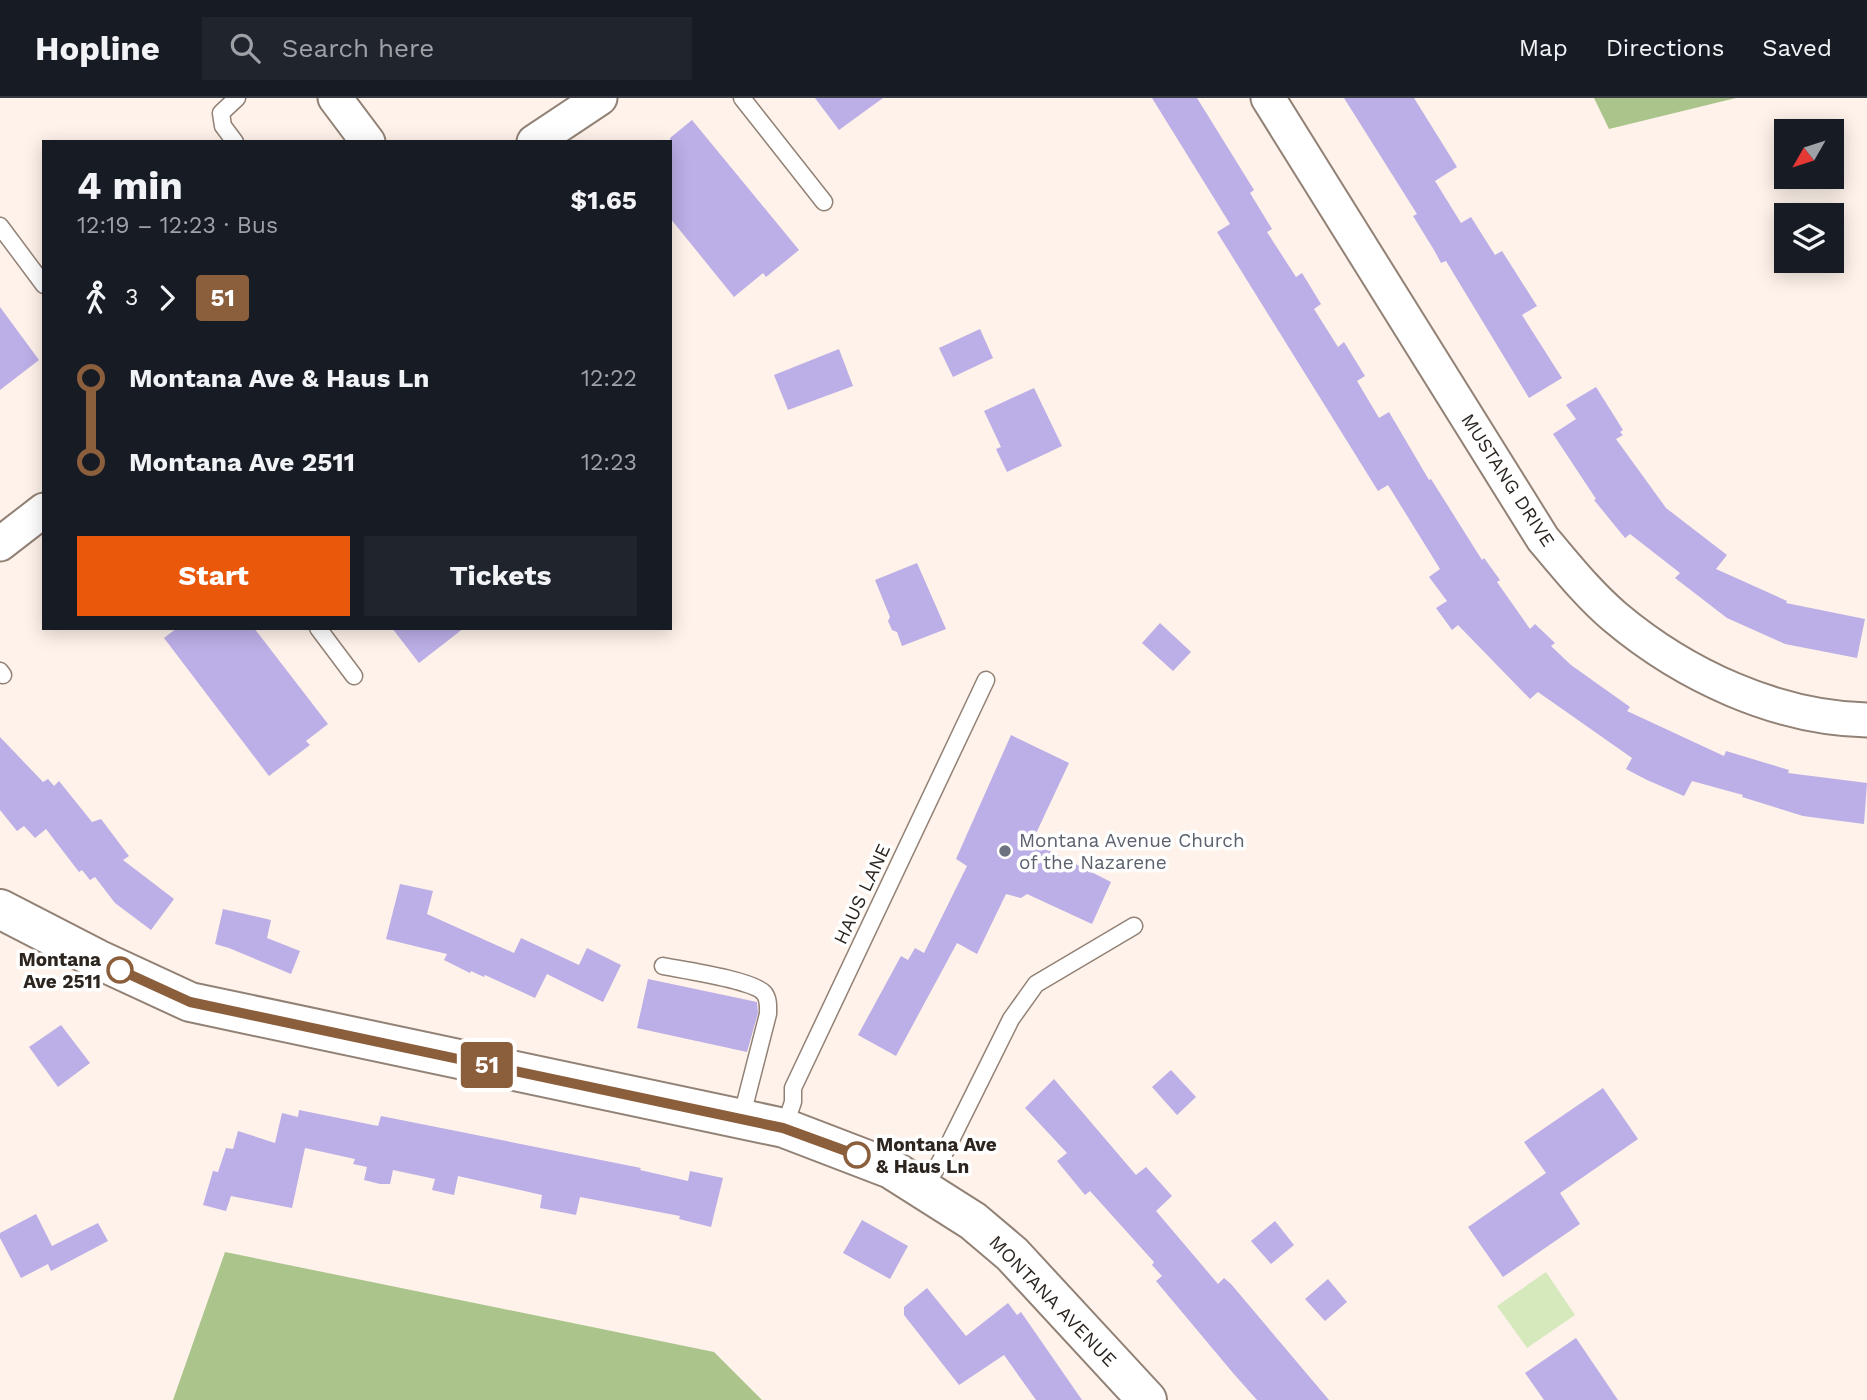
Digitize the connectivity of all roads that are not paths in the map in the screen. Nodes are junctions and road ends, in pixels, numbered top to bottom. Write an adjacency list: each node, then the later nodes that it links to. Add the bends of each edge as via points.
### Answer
1 (237, 98): 6 (lane, via 221,113 223,126)
2 (335, 98): 7 (street)
3 (600, 98): 8 (street)
4 (742, 98): 9 (lane)
5 (1268, 98): 17 (street, MUSTANG DRIVE, via 1543,538 1577,579 1625,624 1701,675 1800,711)
6 (234, 140)
7 (366, 140)
8 (537, 140)
9 (824, 202)
10 (0, 226): 11 (lane)
11 (42, 282)
12 (42, 512): 13 (street)
13 (0, 544)
14 (320, 630): 15 (lane)
15 (354, 676)
16 (986, 680): 22 (lane, HAUS LANE, via 793,1088)
17 (1867, 720)
18 (0, 909): 21 (street, MONTANA AVENUE, via 190,1002)
19 (1134, 926): 23 (lane, via 1036,984 1011,1019)
20 (663, 966): 21 (lane, via 764,992 768,1014)
21 (741, 1119): 22 (street, MONTANA AVENUE)
22 (783, 1128): 23 (street, MONTANA AVENUE, via 891,1169)
23 (924, 1188): 24 (street, MONTANA AVENUE, via 1012,1254)
24 (1147, 1400)

